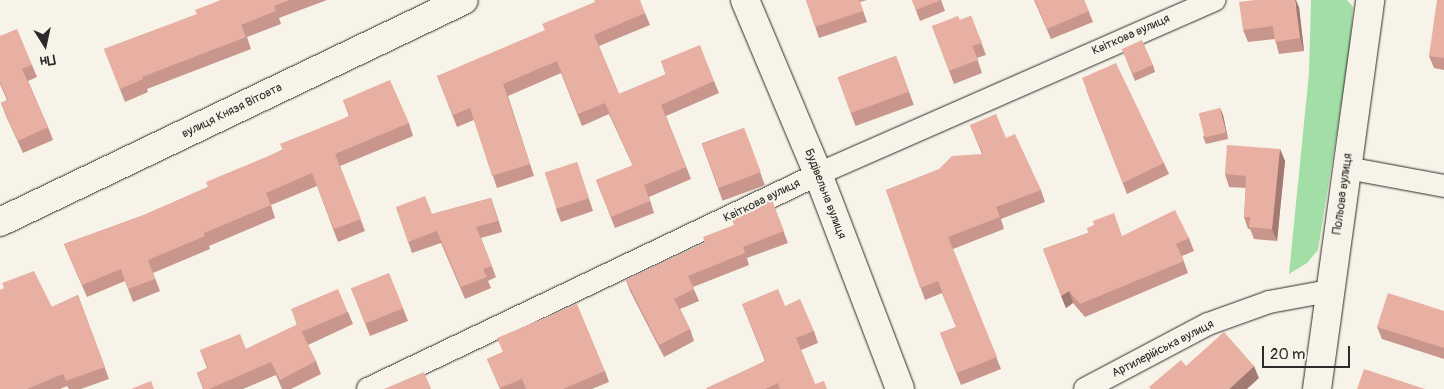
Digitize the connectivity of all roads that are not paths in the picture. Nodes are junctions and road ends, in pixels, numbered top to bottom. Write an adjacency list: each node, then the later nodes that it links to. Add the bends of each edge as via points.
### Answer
1 (464, 0): 8 (street, вулиця Князя Вітовта)
2 (745, 0): 6 (street, Будівельна вулиця)
3 (1215, 0): 6 (street, Квіткова вулиця)
4 (1370, 0): 5 (street, Польова вулиця)
5 (1347, 168): 7 (street); 9 (street, Польова вулиця)
6 (818, 174): 10 (street, Квіткова вулиця); 11 (street, Будівельна вулиця)
7 (1444, 186)
8 (0, 222)
9 (1329, 291): 12 (street, Артилерійська вулиця, via 1268,302 1208,324); 13 (street, Польова вулиця)
10 (368, 389)
11 (900, 389)
12 (1085, 389)
13 (1317, 389)

